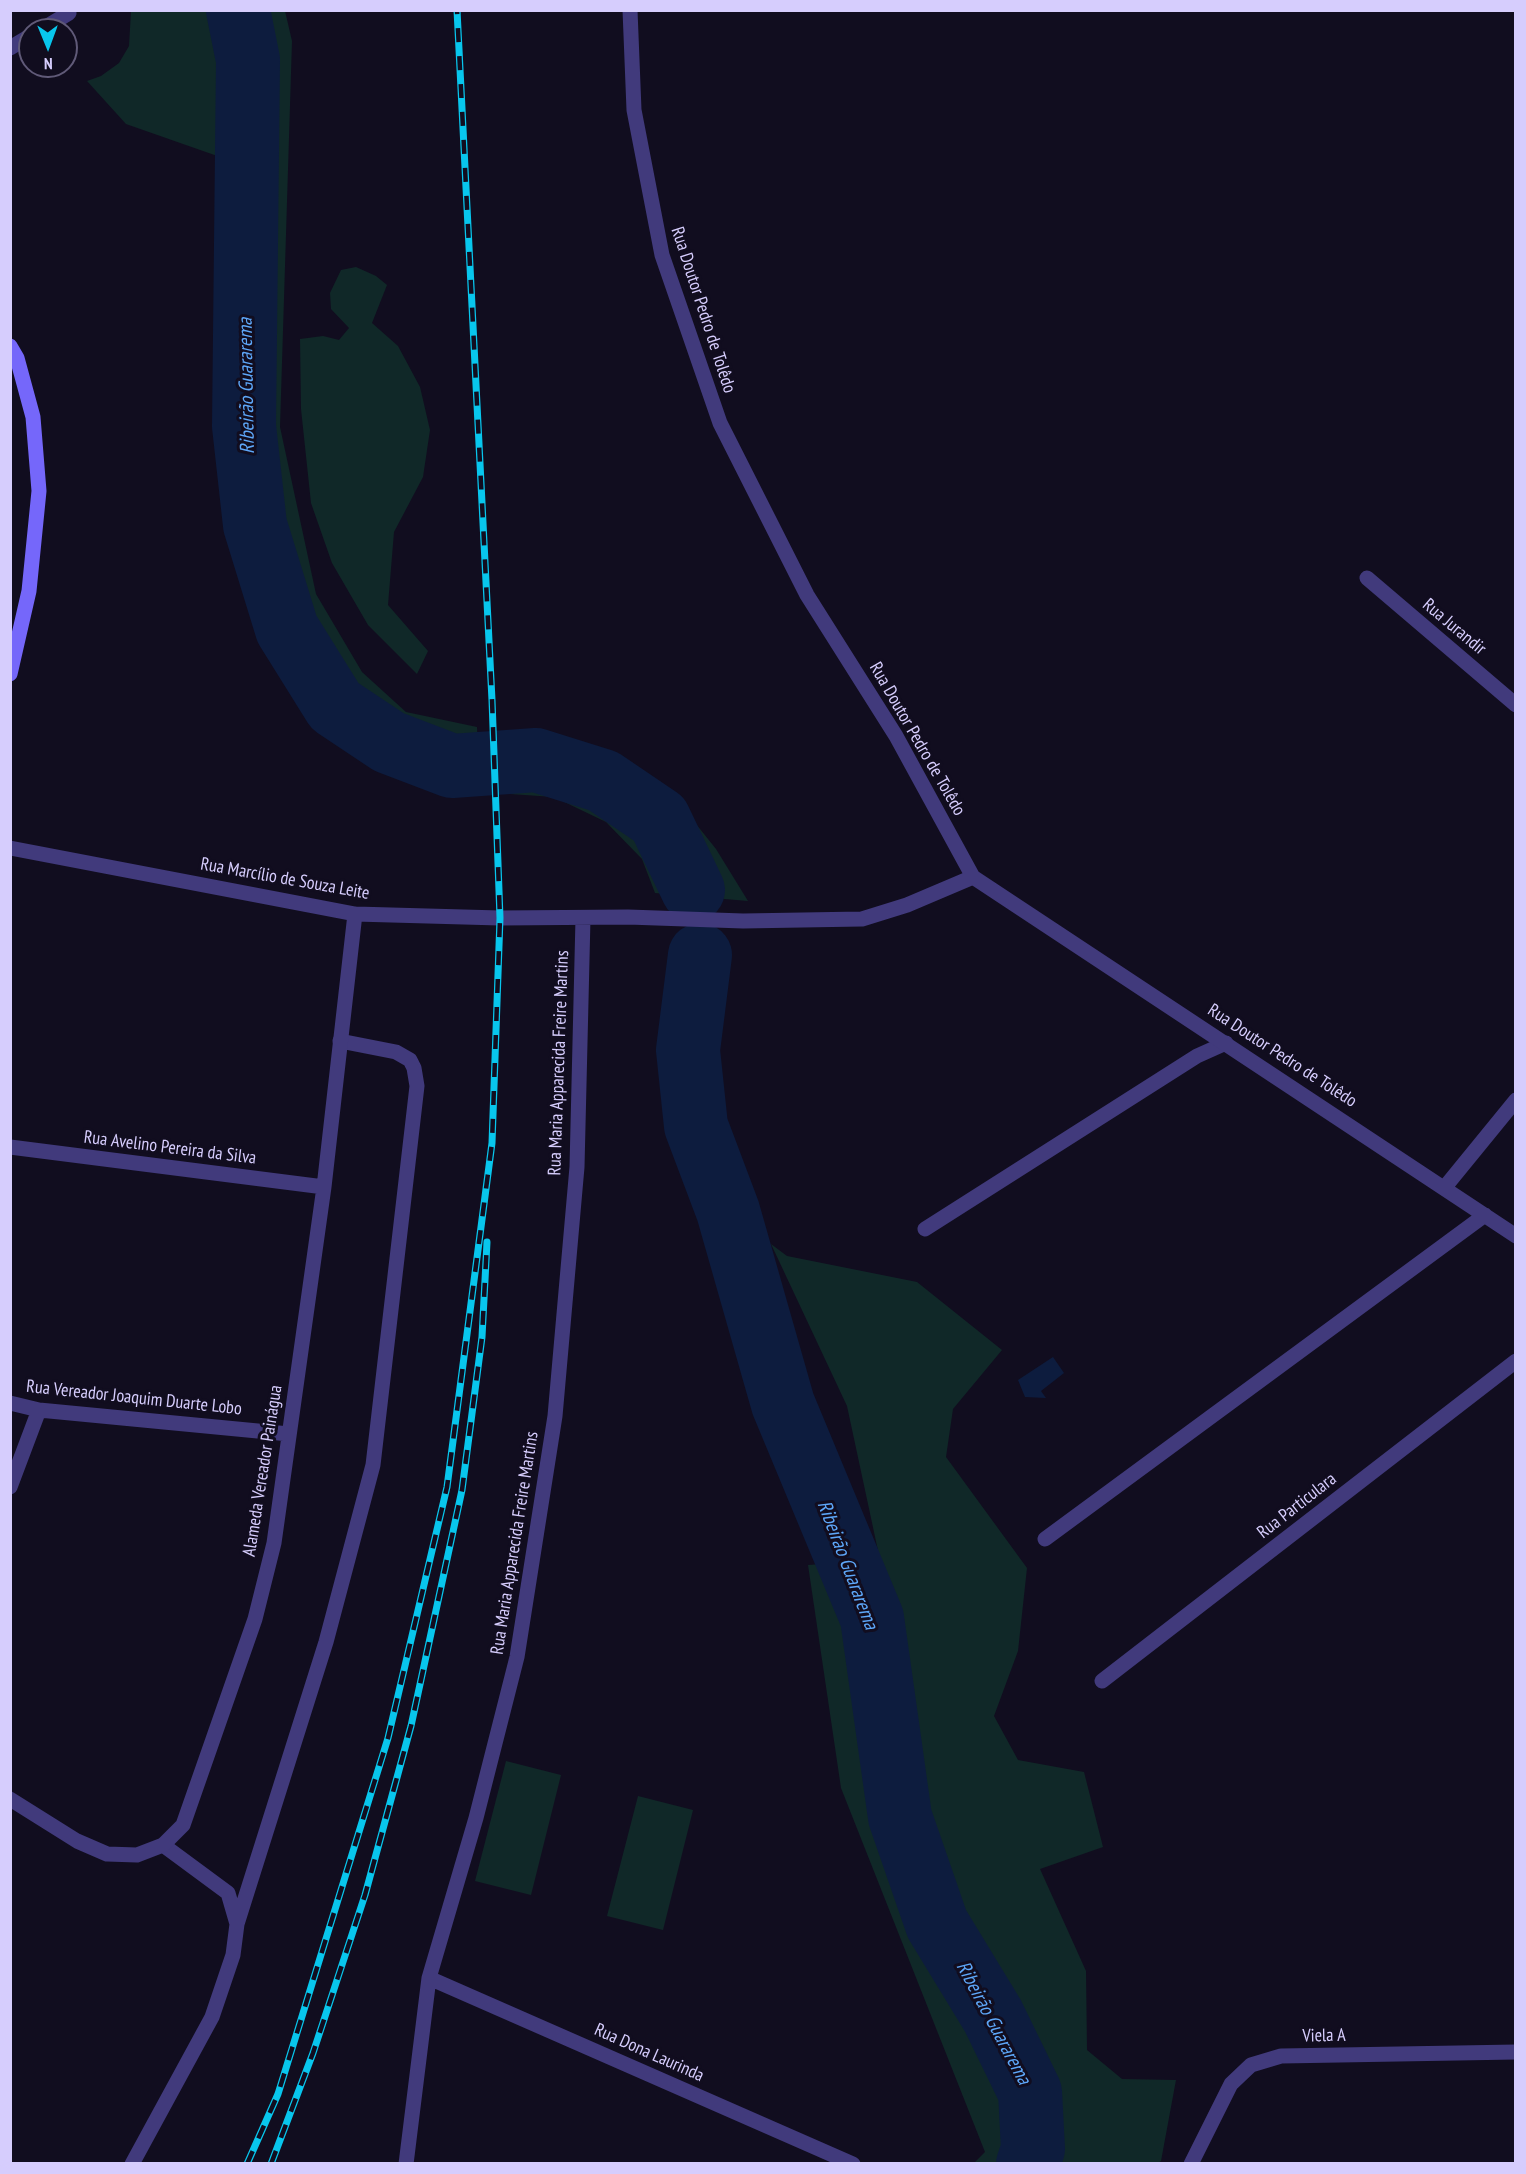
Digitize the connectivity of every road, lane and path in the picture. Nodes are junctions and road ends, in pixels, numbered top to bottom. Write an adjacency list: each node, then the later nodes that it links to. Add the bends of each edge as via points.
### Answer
1 (630, 10): 9 (street, Rua Doutor Pedro de Tolêdo, via 634,110 662,255 720,423 807,595 896,736)
2 (69, 13): 3 (street)
3 (61, 18)
4 (10, 346): 6 (street, via 33,417 39,491 29,591)
5 (1367, 578): 7 (street, Rua Jurandir)
6 (10, 674)
7 (1515, 705)
8 (10, 848): 10 (street, Rua Marcílio de Souza Leite)
9 (974, 877): 11 (street, Rua Marcílio de Souza Leite, via 862,919); 13 (street, Rua Doutor Pedro de Tolêdo)
10 (355, 914): 11 (street, Rua Marcílio de Souza Leite); 12 (street, Alameda Vereador Painágua)
11 (583, 918): 31 (street, Rua Maria Apparecida Freire Martins, via 577,1167 555,1416 517,1657 476,1818)
12 (340, 1041): 16 (street, Alameda Vereador Painágua); 30 (street, via 396,1052 410,1060 417,1086 375,1453 326,1642)
13 (1226, 1043): 17 (street, Rua Doutor Pedro de Tolêdo); 19 (street, via 1197,1056)
14 (1515, 1100): 17 (street)
15 (10, 1147): 16 (street, Rua Avelino Pereira da Silva)
16 (324, 1187): 24 (street, Alameda Vereador Painágua)
17 (1445, 1187): 18 (street, Rua Doutor Pedro de Tolêdo)
18 (1485, 1215): 20 (street, Rua Doutor Pedro de Tolêdo); 26 (street)
19 (925, 1229)
20 (1515, 1236)
21 (1515, 1361): 27 (street, Rua Particulara)
22 (10, 1403): 23 (street, Rua Vereador Joaquim Duarte Lobo)
23 (39, 1410): 24 (street, Rua Vereador Joaquim Duarte Lobo); 25 (street)
24 (290, 1434): 29 (street, Alameda Vereador Painágua, via 274,1543 255,1618 183,1825)
25 (10, 1487)
26 (1045, 1539)
27 (1102, 1681)
28 (10, 1799): 29 (street, Alameda Vereador Painágua, via 77,1841 107,1854 137,1855)
29 (163, 1845): 30 (street, via 228,1893)
30 (237, 1924): 33 (street, via 233,1955 212,2017)
31 (429, 1978): 34 (street, Rua Maria Apparecida Freire Martins); 35 (street, Rua Dona Laurinda)
32 (1515, 2052): 36 (street, Viela A, via 1281,2056 1251,2065 1231,2084)
33 (132, 2163)
34 (406, 2163)
35 (852, 2163)
36 (1191, 2163)

